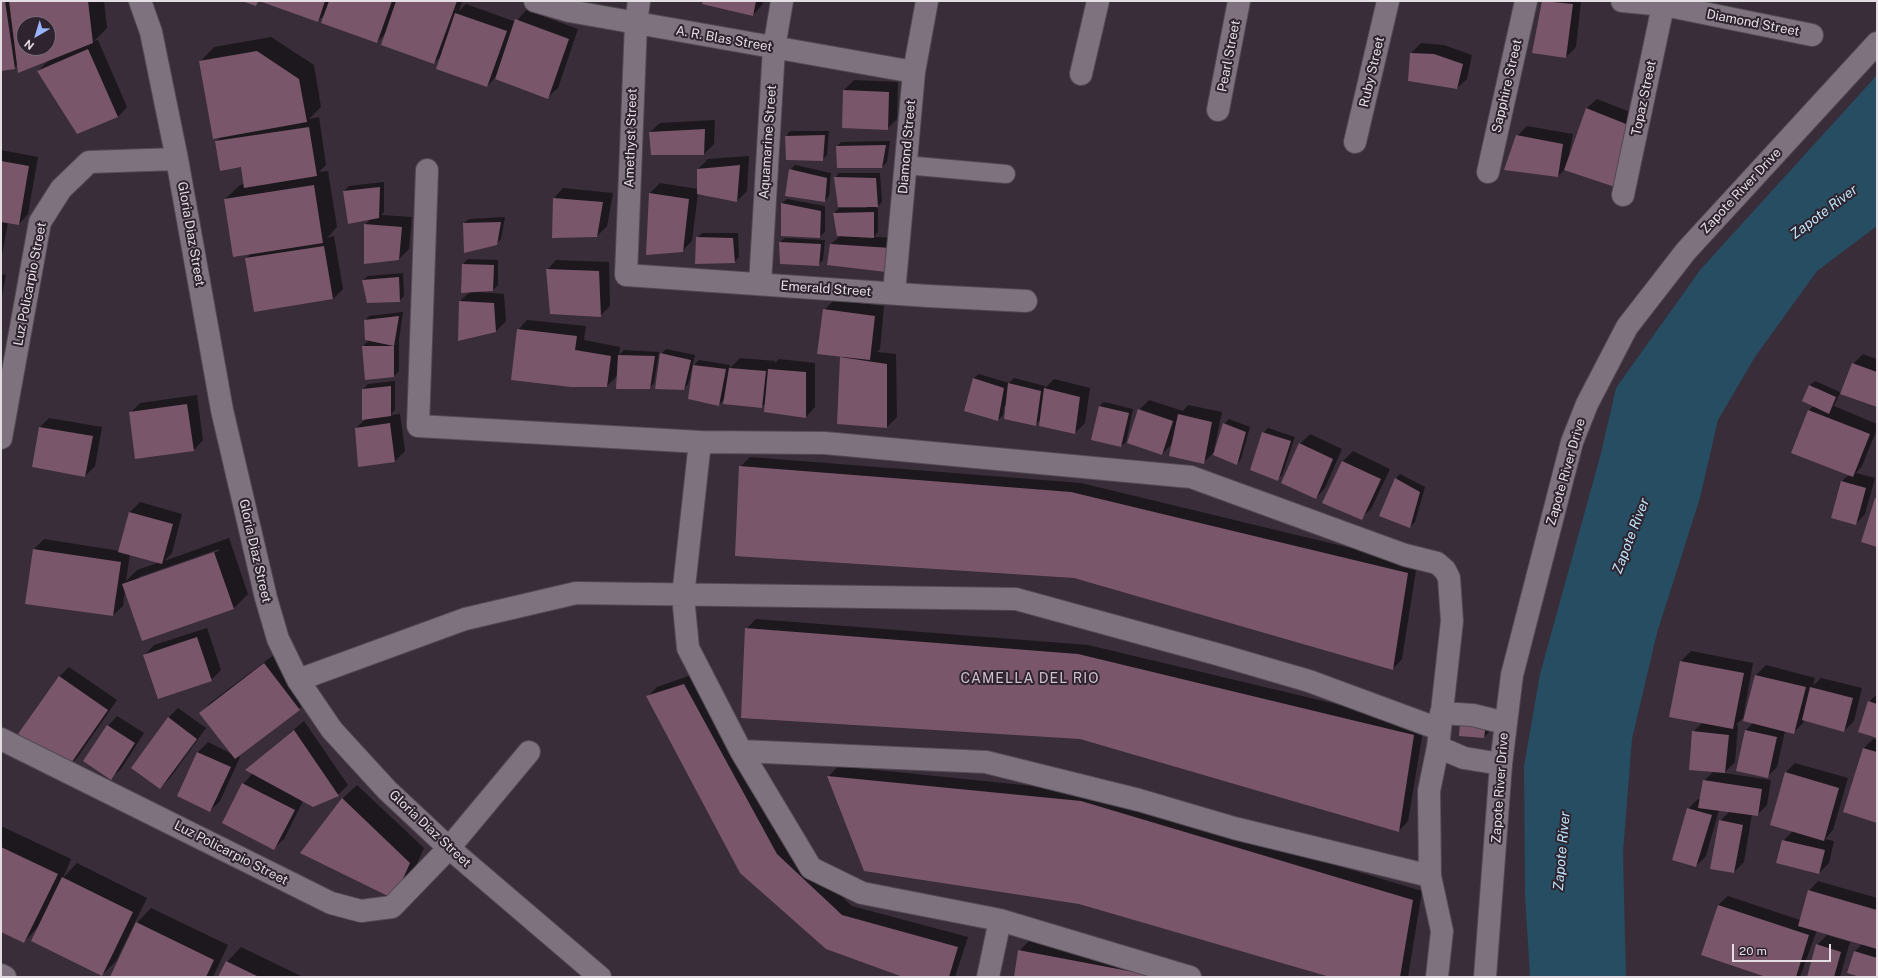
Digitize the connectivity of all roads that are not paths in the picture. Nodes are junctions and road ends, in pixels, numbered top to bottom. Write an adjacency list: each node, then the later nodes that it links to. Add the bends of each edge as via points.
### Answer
1 (140, 1): 20 (street, Gloria Diaz Street, via 151,32)
2 (535, 1): 12 (street, A. R. Blas Street, via 569,11)
3 (639, 1): 12 (street, Amethyst Street)
4 (782, 1): 15 (street, Aquamarine Street)
5 (927, 1): 16 (street, Diamond Street)
6 (1098, 1): 17 (street)
7 (1239, 1): 18 (street, Pearl Street)
8 (1388, 1): 19 (street, Ruby Street)
9 (1526, 1): 23 (street, Sapphire Street)
10 (1622, 1): 11 (street, Diamond Street)
11 (1664, 3): 13 (street, Diamond Street); 25 (street, Topaz Street)
12 (636, 23): 15 (street, A. R. Blas Street); 26 (street, Amethyst Street)
13 (1812, 35)
14 (1877, 42): 34 (street, Zapote River Drive, via 1686,251 1627,327 1587,404 1572,442 1512,676)
15 (774, 48): 16 (street, A. R. Blas Street); 27 (street, Aquamarine Street)
16 (914, 72): 21 (street, Diamond Street)
17 (1081, 74)
18 (1218, 110)
19 (1355, 142)
20 (177, 159): 30 (street, Luz Policarpio Street, via 89,162 61,189 40,222); 33 (street, Gloria Diaz Street, via 222,410 266,598 278,638)
21 (905, 165): 24 (lane); 28 (street, Diamond Street)
22 (427, 170): 31 (street, via 418,426)
23 (1488, 172)
24 (1006, 174)
25 (1623, 195)
26 (626, 276): 27 (street, Emerald Street)
27 (760, 284): 28 (street, Emerald Street)
28 (894, 293): 29 (street, Emerald Street)
29 (1026, 301)
30 (1, 438)
31 (700, 442): 32 (street); 35 (street, via 825,443 1191,477 1405,555 1438,563 1449,578 1452,621)
32 (683, 596): 33 (street, via 576,594 465,619); 35 (street, via 1016,599 1309,681); 37 (street, via 688,648)
33 (298, 680): 40 (street, Gloria Diaz Street, via 332,730 387,790)
34 (1505, 723): 35 (street, via 1473,715); 39 (street, Zapote River Drive)
35 (1439, 730): 39 (street, via 1464,758); 41 (street, via 1428,791)
36 (1, 739): 40 (street, Luz Policarpio Street, via 331,903 361,911 392,907)
37 (741, 751): 41 (street, via 986,762 1139,800 1234,828); 42 (street, via 811,868 862,893)
38 (529, 752): 40 (street, Luz Policarpio Street)
39 (1501, 764): 49 (street, Zapote River Drive)
40 (449, 848): 45 (street, Gloria Diaz Street)
41 (1430, 876): 48 (street, via 1442,931)
42 (1000, 920): 46 (street); 47 (street)
43 (1, 975): 44 (street)
44 (6, 977)
45 (600, 977)
46 (988, 977)
47 (1190, 977)
48 (1437, 977)
49 (1485, 977)

